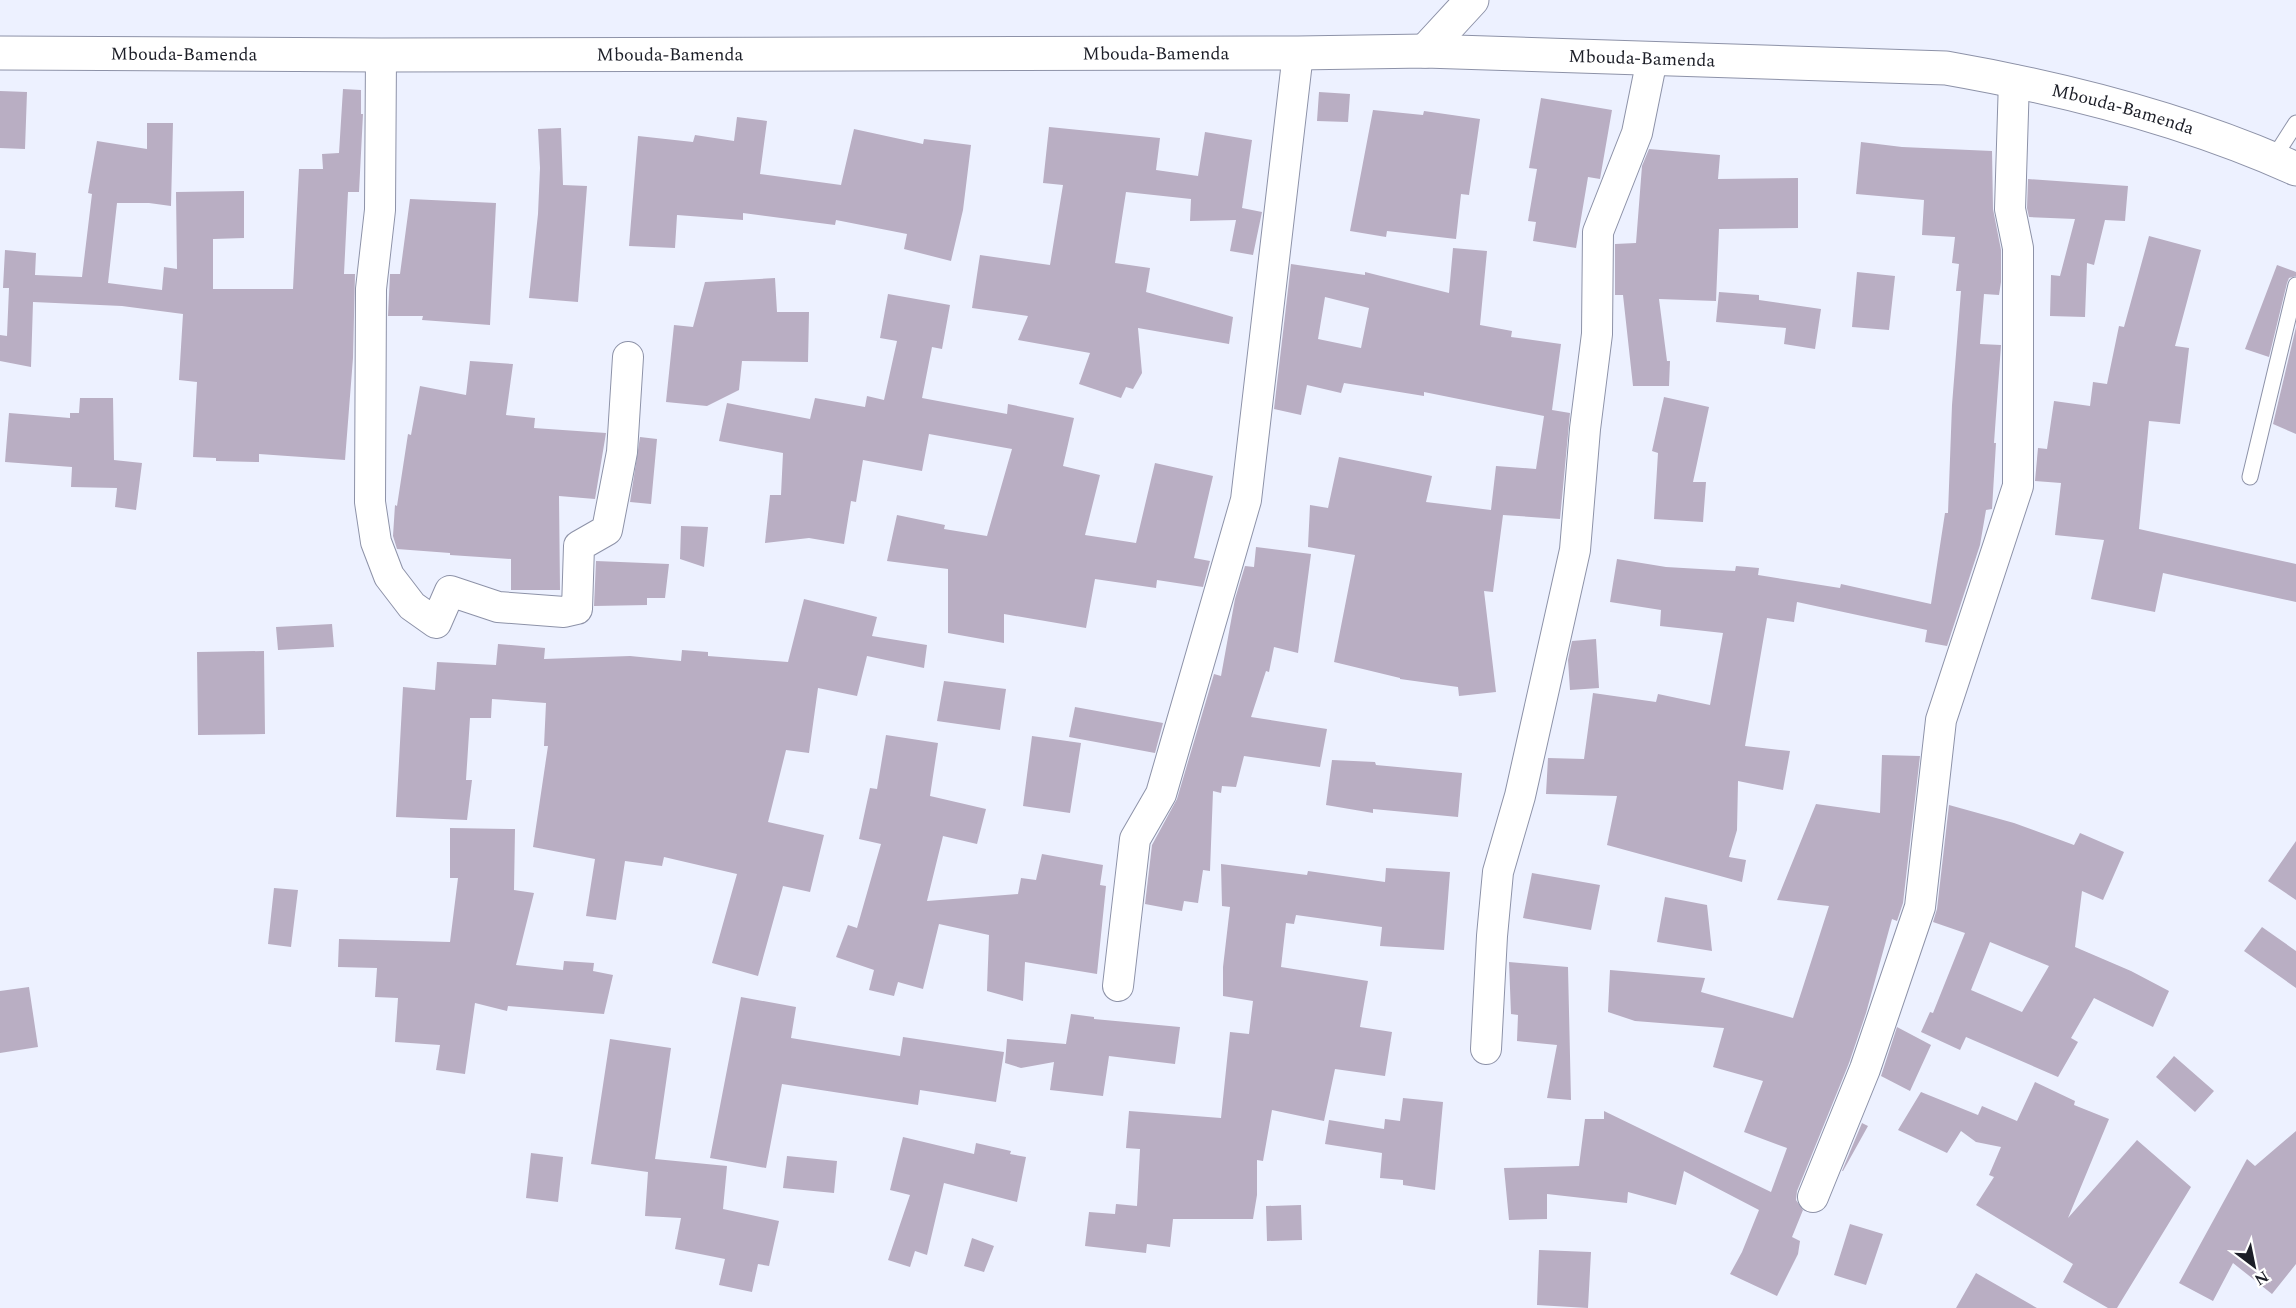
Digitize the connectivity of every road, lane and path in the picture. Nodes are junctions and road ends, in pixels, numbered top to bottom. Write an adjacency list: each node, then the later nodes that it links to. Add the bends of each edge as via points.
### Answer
1 (1456, 6): 2 (main road)
2 (1425, 51): 4 (main road, Mbouda-Bamenda); 6 (main road, Mbouda-Bamenda)
3 (0, 53): 5 (main road, Mbouda-Bamenda)
4 (1298, 53): 5 (main road, Mbouda-Bamenda); 13 (street, via 1246,500 1161,794 1135,839)
5 (381, 55): 11 (street, via 380,210 371,289 370,502 376,542 389,576 412,606 435,623 450,591 498,607 564,612 577,609 579,546 607,530 622,452)
6 (1652, 59): 7 (main road, Mbouda-Bamenda, via 1946,68); 14 (street, via 1636,133 1598,232 1597,334 1575,550 1520,796 1498,872)
7 (2014, 80): 9 (main road, Mbouda-Bamenda, via 2149,113); 15 (street, via 2010,209 2018,248 2018,486 1941,720 1920,907 1864,1069)
8 (2296, 123): 9 (lane)
9 (2284, 164)
10 (2296, 285): 12 (lane)
11 (627, 357)
12 (2250, 477)
13 (1118, 986)
14 (1486, 1048)
15 (1813, 1197)

